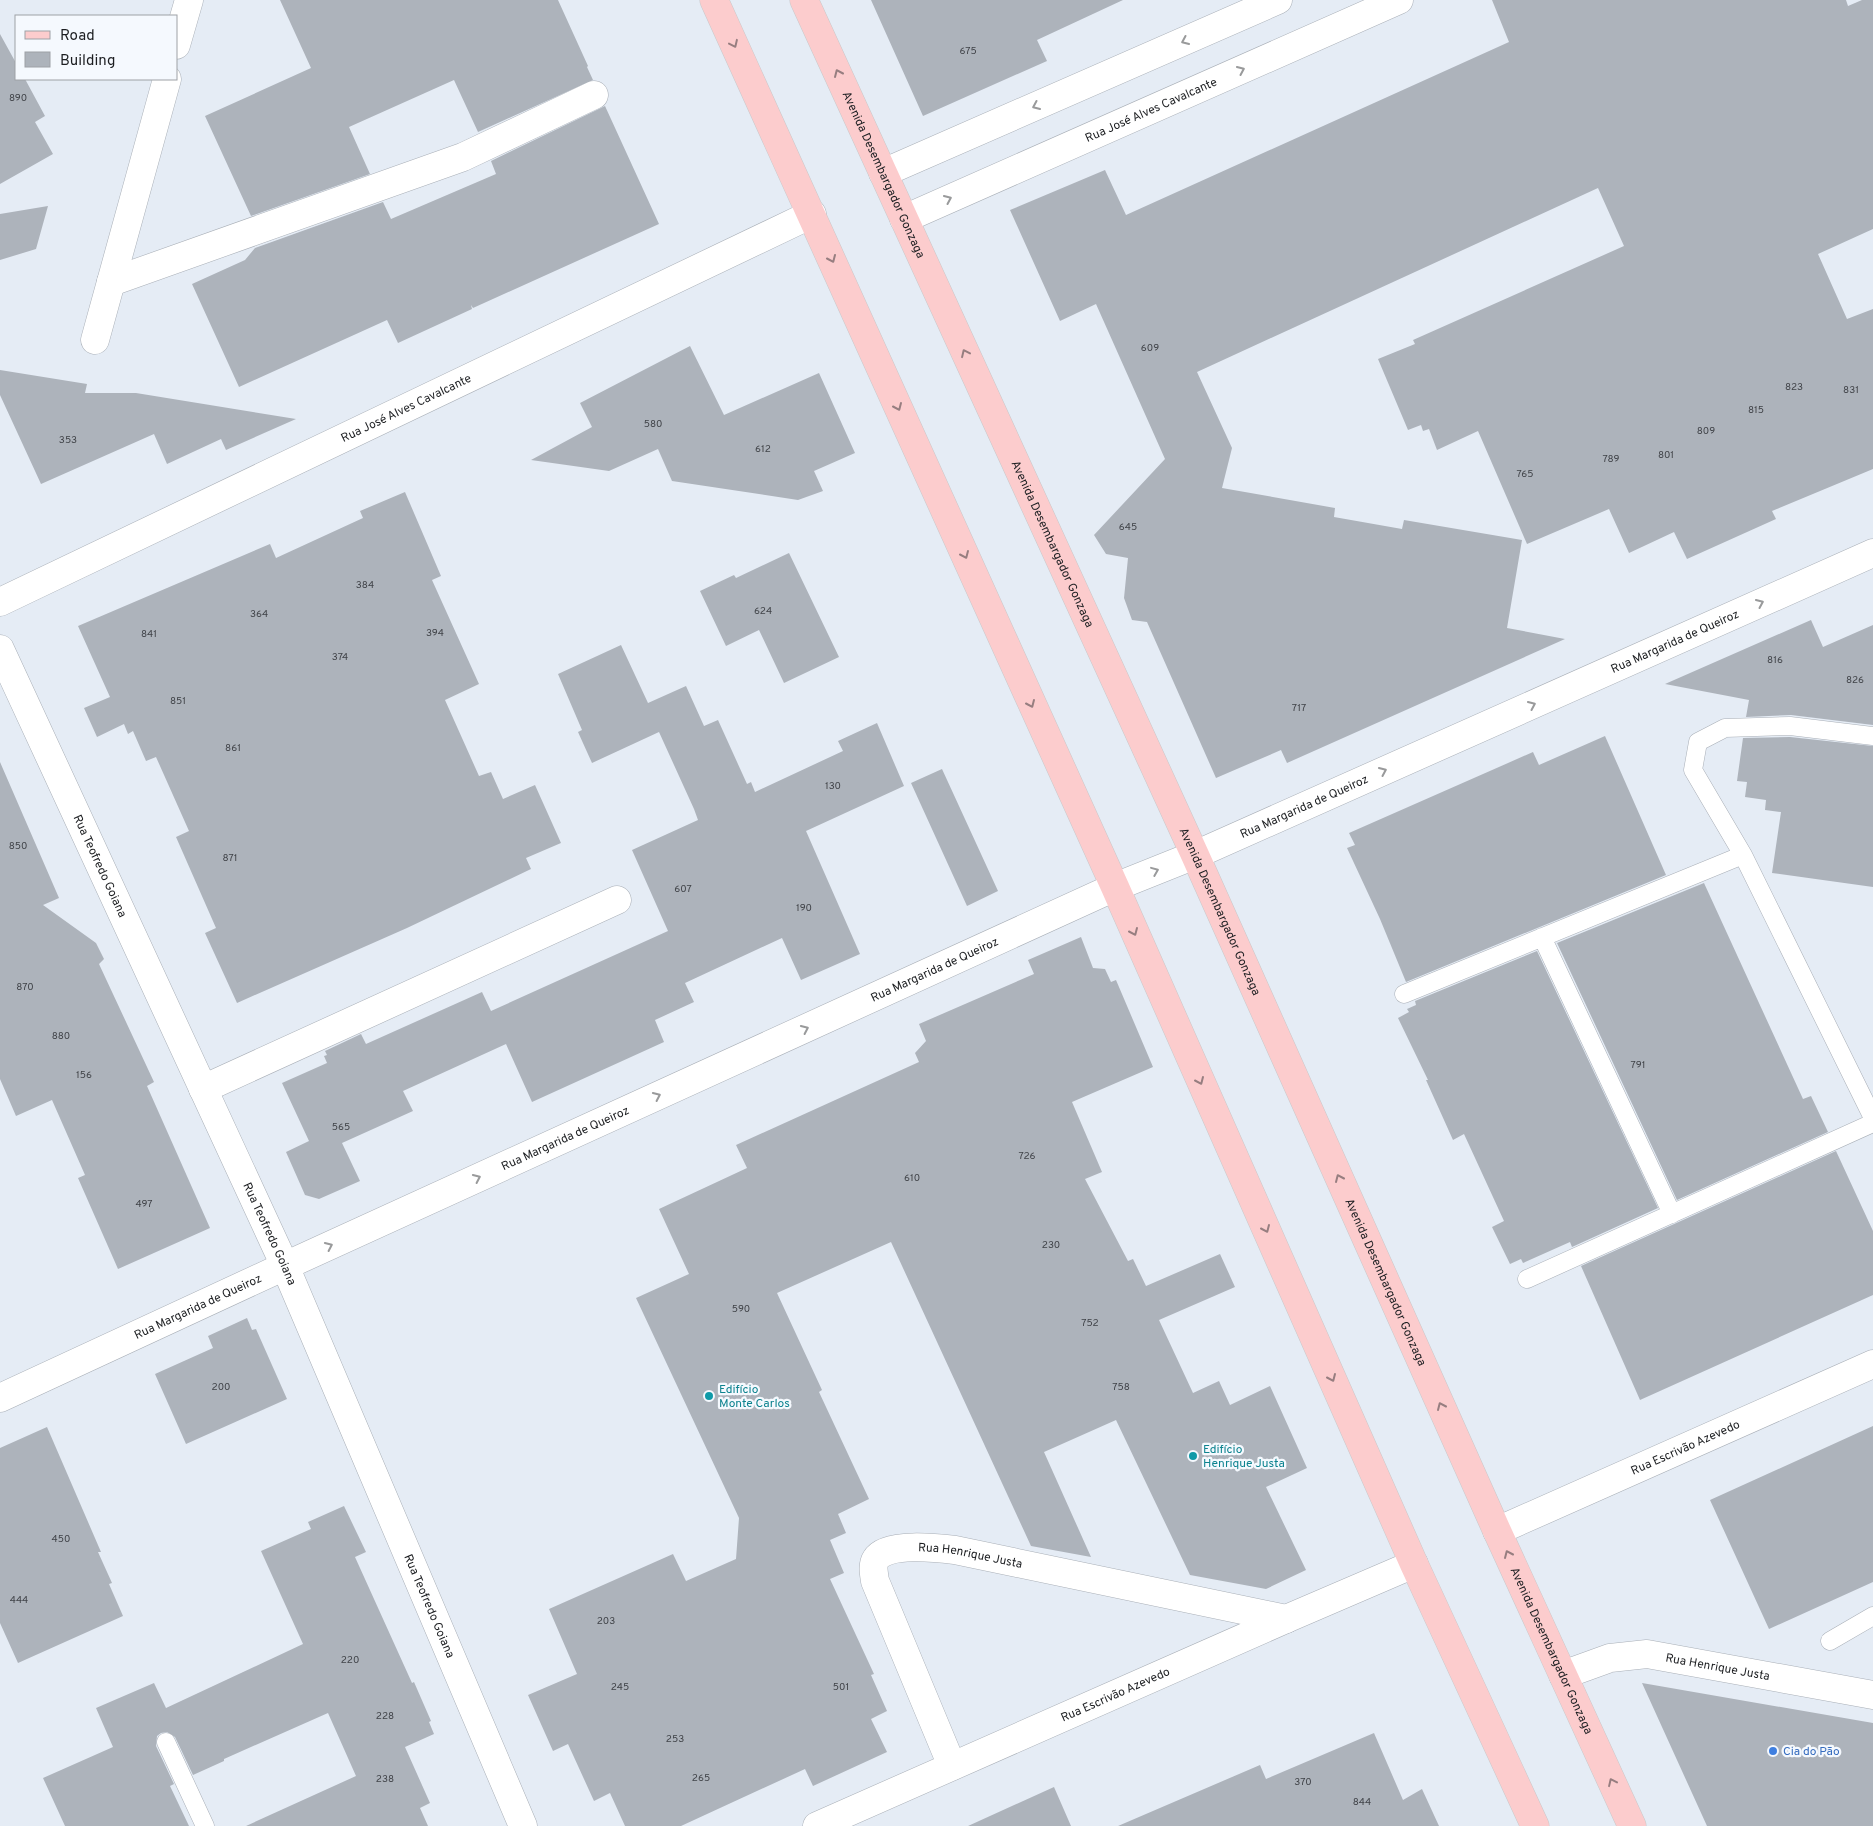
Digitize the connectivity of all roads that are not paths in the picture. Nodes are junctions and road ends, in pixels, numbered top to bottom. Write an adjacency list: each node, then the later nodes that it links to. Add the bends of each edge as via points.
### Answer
1 (188, 0): 6 (street)
2 (714, 0): 10 (main road, one-way to 10)
3 (804, 0): 9 (main road, Avenida Desembargador Gonzaga, one-way to 3)
4 (1278, 0): 9 (street, one-way to 9)
5 (1399, 0): 11 (street, Rua José Alves Cavalcante, one-way to 5)
6 (178, 38)
7 (167, 80): 12 (street)
8 (594, 95): 12 (street, via 463,157)
9 (883, 173): 11 (main road, Avenida Desembargador Gonzaga)
10 (812, 214): 15 (street, Rua José Alves Cavalcante); 20 (main road, one-way to 20)
11 (904, 219): 18 (main road, Avenida Desembargador Gonzaga, one-way to 11)
12 (111, 282): 13 (street)
13 (95, 340)
14 (1873, 553): 18 (street, Rua Margarida de Queiroz, one-way to 14)
15 (0, 602)
16 (0, 649): 24 (street, Rua Teofredo Goiana)
17 (1873, 736): 19 (lane, via 1790,726 1725,728 1698,742 1693,770)
18 (1195, 855): 20 (street, Rua Margarida de Queiroz, one-way to 18); 32 (main road, Avenida Desembargador Gonzaga, one-way to 18)
19 (1743, 855): 22 (lane); 25 (lane)
20 (1114, 887): 28 (street, Rua Margarida de Queiroz, one-way to 20); 33 (main road, one-way to 33)
21 (617, 900): 24 (street)
22 (1542, 937): 23 (lane); 27 (lane)
23 (1404, 994)
24 (202, 1089): 28 (street, Rua Teofredo Goiana)
25 (1873, 1118)
26 (1873, 1123): 27 (lane)
27 (1672, 1214): 29 (lane)
28 (285, 1266): 31 (street, Rua Margarida de Queiroz); 42 (street, Rua Teofredo Goiana)
29 (1527, 1279)
30 (1873, 1364): 32 (street, Rua Escrivão Azevedo)
31 (0, 1398)
32 (1497, 1530): 37 (main road, Avenida Desembargador Gonzaga, one-way to 32)
33 (1414, 1564): 35 (street, Rua Escrivão Azevedo); 44 (main road)
34 (1873, 1616): 36 (lane)
35 (1286, 1619): 40 (street, Rua Escrivão Azevedo); 40 (street, Rua Henrique Justa, via 955,1550 890,1550 875,1560 875,1581)
36 (1830, 1641)
37 (1563, 1676): 38 (street, Rua Henrique Justa, via 1610,1658 1647,1654); 45 (main road, Avenida Desembargador Gonzaga, one-way to 37)
38 (1873, 1695)
39 (166, 1742): 41 (lane)
40 (952, 1766): 43 (street, Rua Escrivão Azevedo)
41 (205, 1826)
42 (524, 1826)
43 (817, 1826)
44 (1535, 1826)
45 (1632, 1826)

